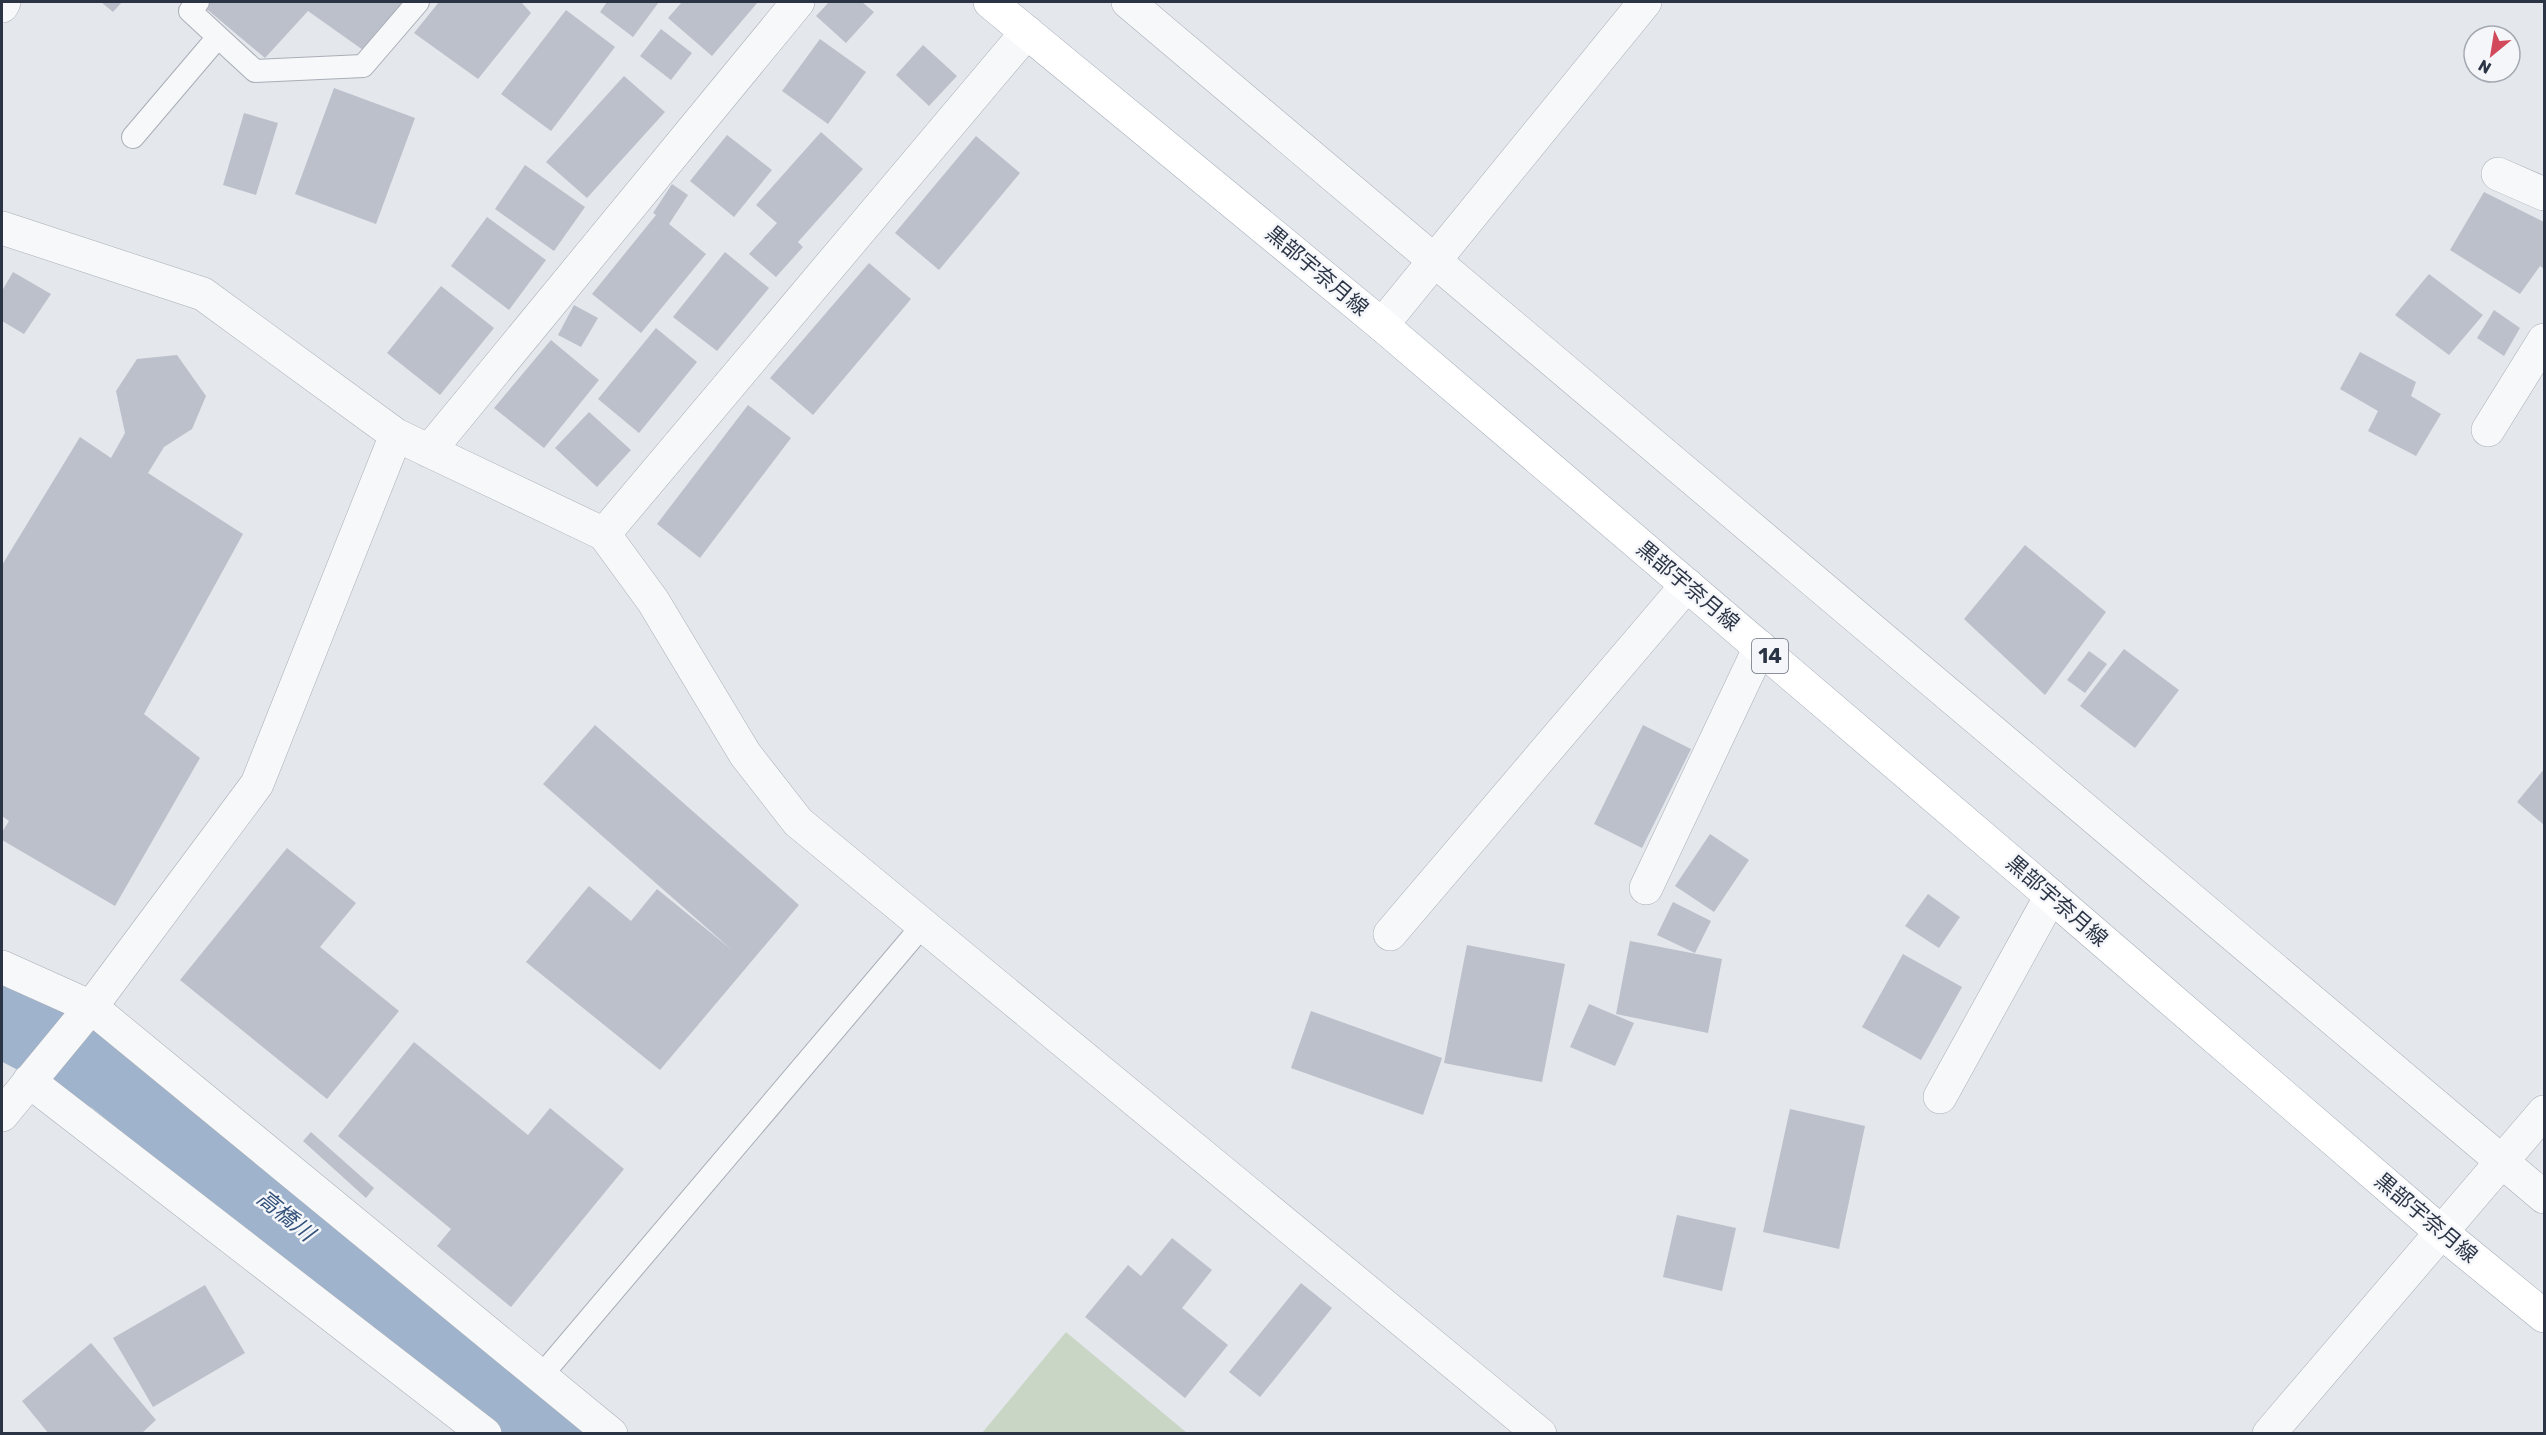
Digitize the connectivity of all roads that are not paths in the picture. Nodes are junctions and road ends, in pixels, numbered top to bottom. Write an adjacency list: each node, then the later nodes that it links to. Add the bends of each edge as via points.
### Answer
1 (198, 2): 8 (lane, via 190,11)
2 (418, 2): 8 (lane, via 363,66 255,71)
3 (798, 2): 18 (street)
4 (990, 2): 7 (main road, 黒部宇奈月線 / 14)
5 (1128, 2): 13 (street)
6 (1645, 2): 13 (street)
7 (1027, 32): 14 (main road, 黒部宇奈月線 / 14); 19 (street)
8 (218, 38): 9 (lane)
9 (134, 137)
10 (2498, 174): 11 (street)
11 (2544, 194)
12 (2, 228): 17 (street, via 203,294)
13 (1434, 261): 14 (street); 32 (street)
14 (1382, 325): 20 (main road, 黒部宇奈月線 / 14)
15 (2544, 340): 16 (street)
16 (2488, 430)
17 (396, 435): 18 (street); 27 (street, via 257,784)
18 (429, 452): 19 (street)
19 (604, 534): 24 (street, via 652,601 745,754 798,822)
20 (1687, 585): 21 (main road, 黒部宇奈月線 / 14); 25 (street)
21 (1760, 647): 22 (street); 23 (main road, 黒部宇奈月線 / 14)
22 (1646, 888)
23 (2052, 896): 29 (street); 34 (main road, 黒部宇奈月線 / 14)
24 (923, 925): 36 (lane); 39 (street)
25 (1390, 934)
26 (2, 967): 27 (street)
27 (91, 1007): 28 (street); 36 (street)
28 (29, 1081): 31 (street); 37 (street)
29 (1940, 1097)
30 (2544, 1112): 32 (street)
31 (2, 1115)
32 (2502, 1162): 33 (street); 34 (street)
33 (2544, 1197)
34 (2440, 1231): 35 (main road, 黒部宇奈月線 / 14); 40 (street)
35 (2544, 1316)
36 (542, 1376): 38 (street)
37 (485, 1434)
38 (611, 1434)
39 (1540, 1434)
40 (2269, 1434)

